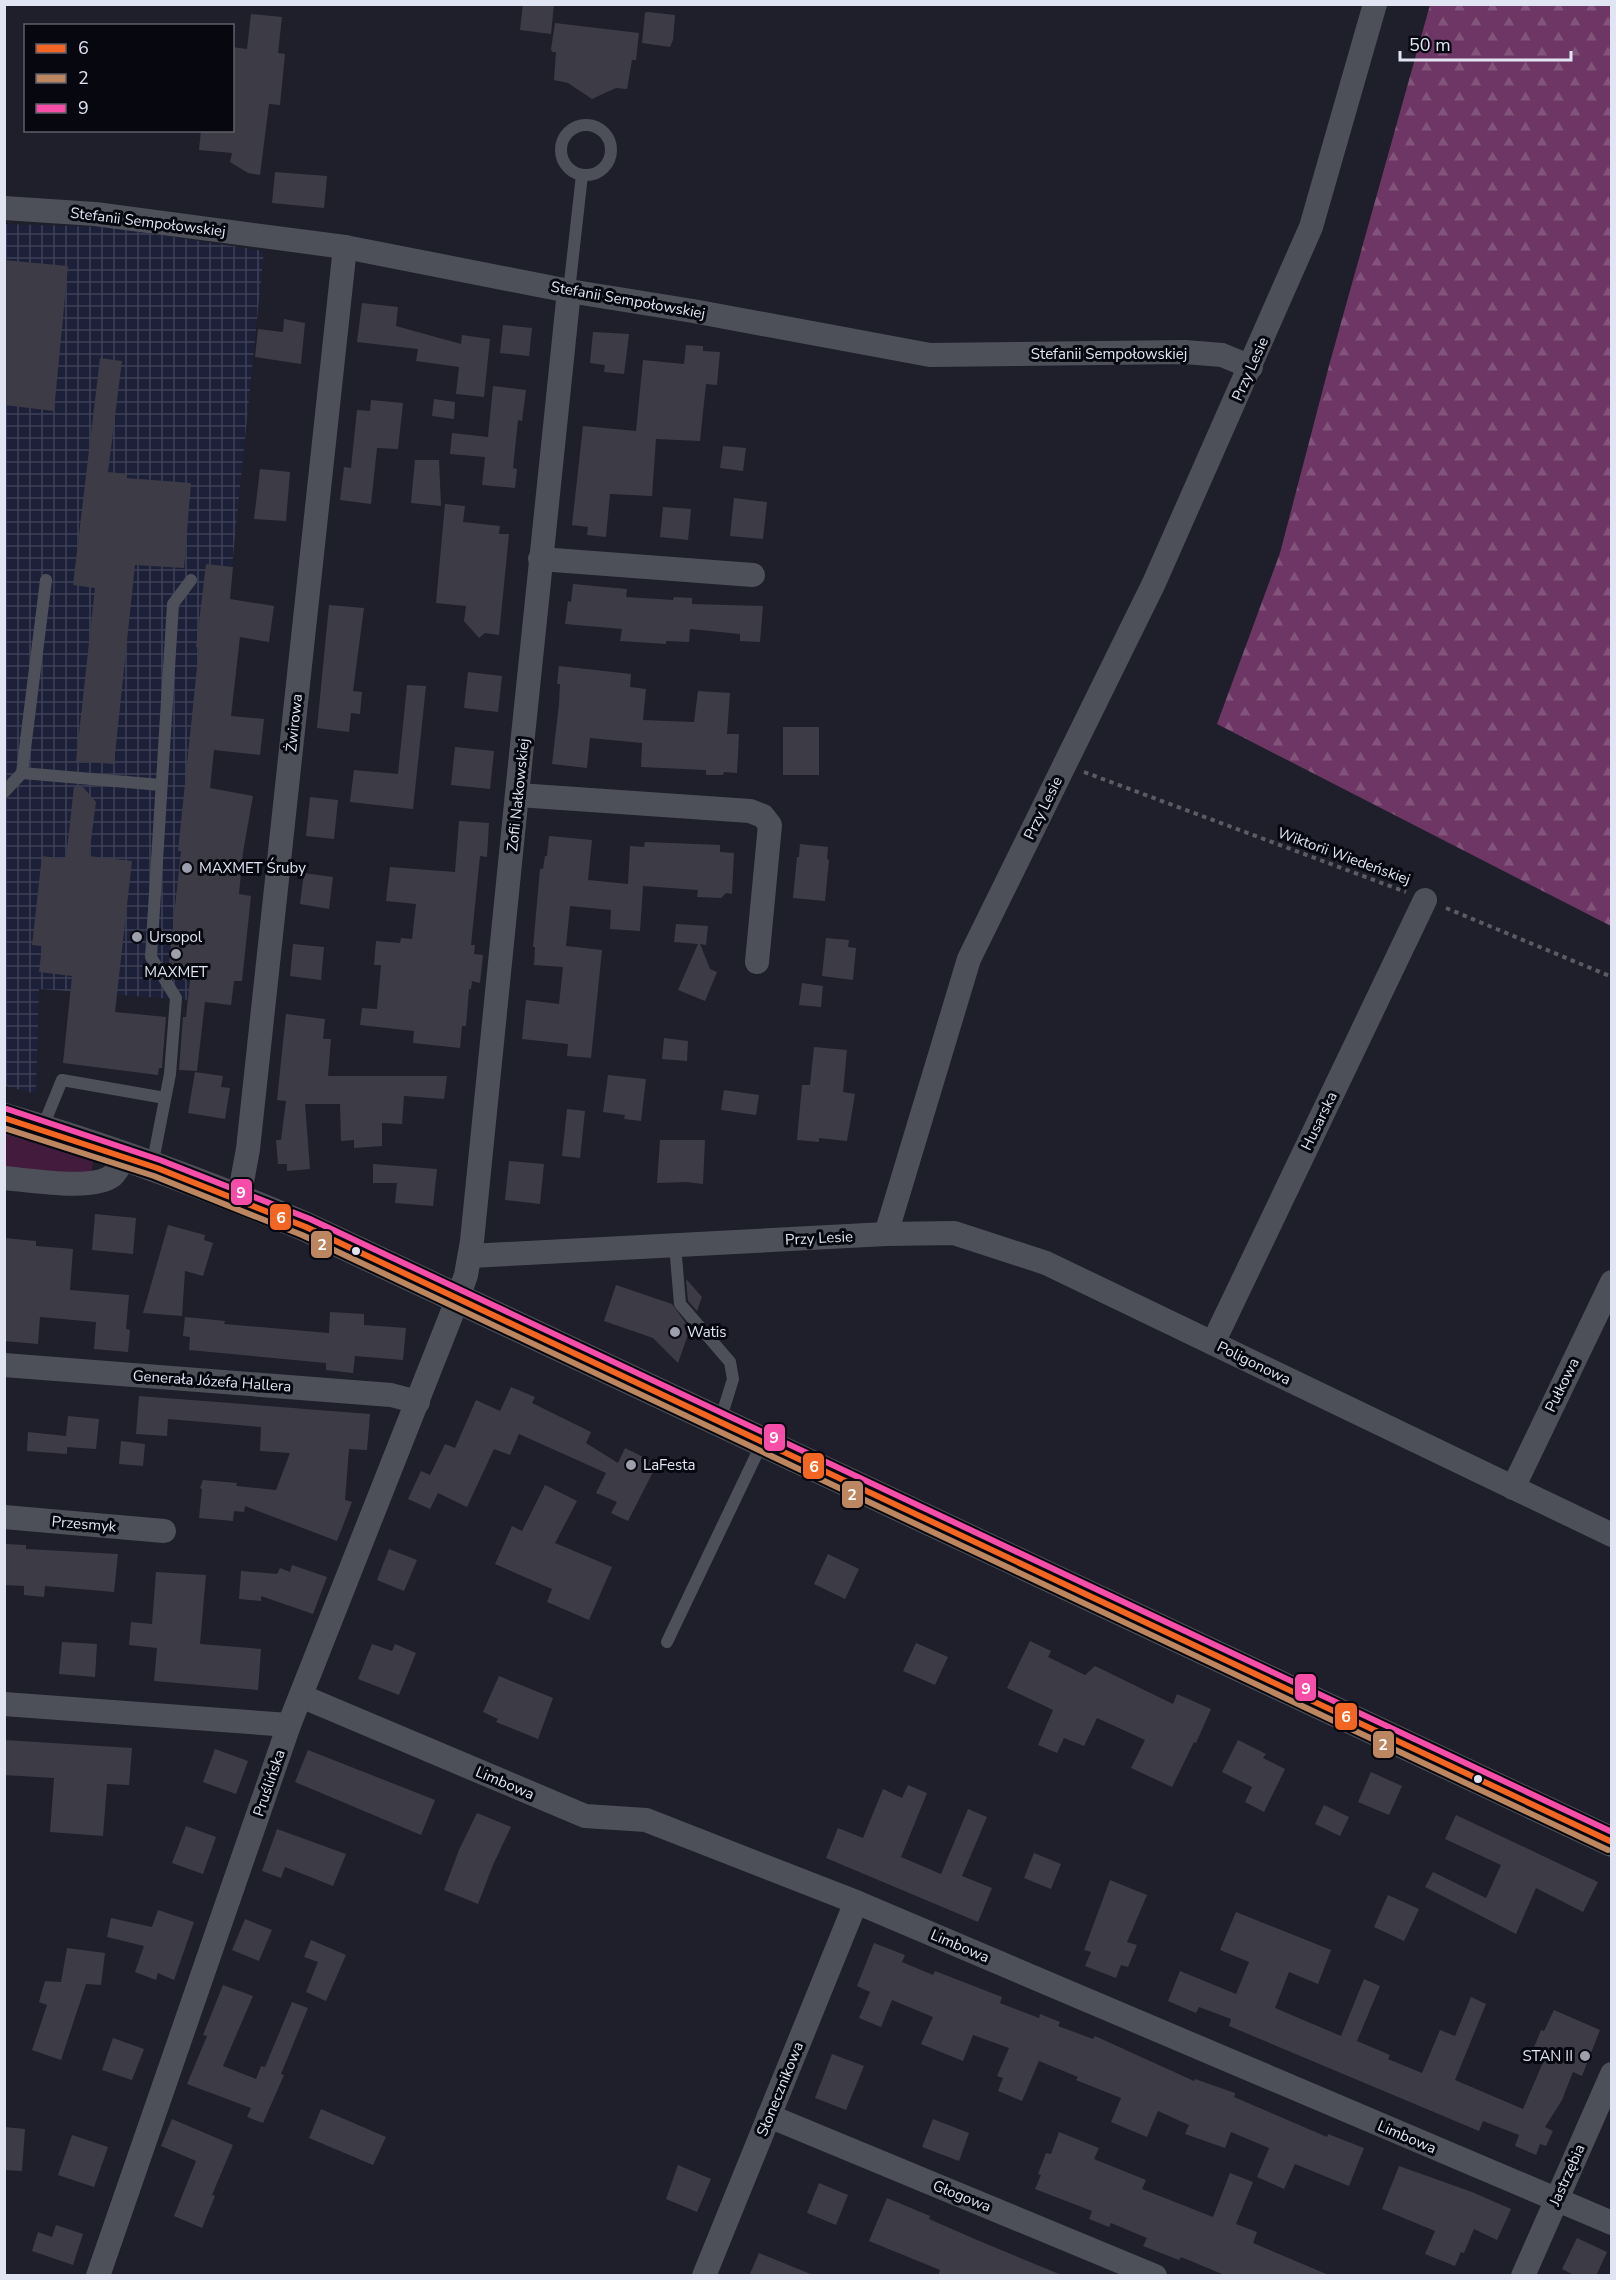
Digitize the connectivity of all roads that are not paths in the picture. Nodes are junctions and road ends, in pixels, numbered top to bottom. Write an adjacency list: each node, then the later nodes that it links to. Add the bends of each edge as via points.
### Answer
1 (1375, 4): 6 (street, Przy Lesie, via 1311,227)
2 (582, 175): 2 (lane, via 599,172 610,159 610,143 594,126 578,126 561,143 562,160); 5 (lane)
3 (4, 208): 4 (street, Stefanii Sempołowskiej, via 95,214)
4 (345, 247): 5 (street, Stefanii Sempołowskiej); 23 (street, Żwirowa, via 249,1137)
5 (569, 291): 6 (street, Stefanii Sempołowskiej, via 930,355 1185,352 1221,355); 7 (street, Zofii Nałkowskiej)
6 (1251, 367): 24 (street, Przy Lesie, via 1154,583 969,959)
7 (540, 559): 8 (street); 14 (street, Zofii Nałkowskiej)
8 (753, 575)
9 (46, 580): 11 (lane)
10 (191, 580): 12 (lane, via 172,604)
11 (22, 773): 12 (lane); 13 (lane)
12 (161, 785): 17 (lane, via 151,957 176,999)
13 (4, 792)
14 (518, 795): 16 (street, via 750,811 763,816 770,825); 26 (street, Zofii Nałkowskiej)
15 (1425, 900): 29 (street, Husarska)
16 (757, 962)
17 (165, 1098): 19 (lane, via 62,1080); 21 (lane)
18 (4, 1118): 19 (street)
19 (42, 1129): 20 (street)
20 (125, 1156): 21 (street); 22 (street, via 114,1174 88,1184)
21 (152, 1166): 23 (street)
22 (4, 1178)
23 (239, 1198): 28 (street)
24 (886, 1234): 25 (street, Przy Lesie); 29 (street, Poligonowa, via 954,1233 1036,1260)
25 (675, 1245): 26 (street, Przy Lesie); 32 (lane, via 680,1304 730,1362 733,1379)
26 (470, 1256): 28 (street, Zofii Nałkowskiej)
27 (1611, 1282): 34 (street, Pułkowa)
28 (458, 1298): 31 (street, Pruślińska); 32 (street)
29 (1213, 1343): 34 (street, Poligonowa)
30 (4, 1365): 31 (street, Generała Józefa Hallera, via 391,1395)
31 (418, 1401): 39 (street, Pruślińska)
32 (720, 1421): 33 (street)
33 (763, 1441): 38 (lane); 42 (street)
34 (1513, 1488): 37 (street, Poligonowa)
35 (4, 1517): 36 (street, Przesmyk)
36 (164, 1531)
37 (1611, 1535)
38 (667, 1642)
39 (301, 1696): 41 (street, Pruślińska); 43 (street, Limbowa, via 585,1816 646,1820)
40 (4, 1704): 41 (street)
41 (289, 1725): 48 (street, Pruślińska)
42 (1611, 1842)
43 (856, 1902): 45 (street, Słonecznikowa); 46 (street, Limbowa)
44 (1611, 2074): 46 (street, Jastrzębia)
45 (769, 2116): 49 (street, Słonecznikowa); 50 (street, Głogowa)
46 (1555, 2200): 47 (street, Limbowa); 51 (street, Jastrzębia)
47 (1611, 2223)
48 (98, 2276)
49 (704, 2276)
50 (1155, 2276)
51 (1523, 2276)

